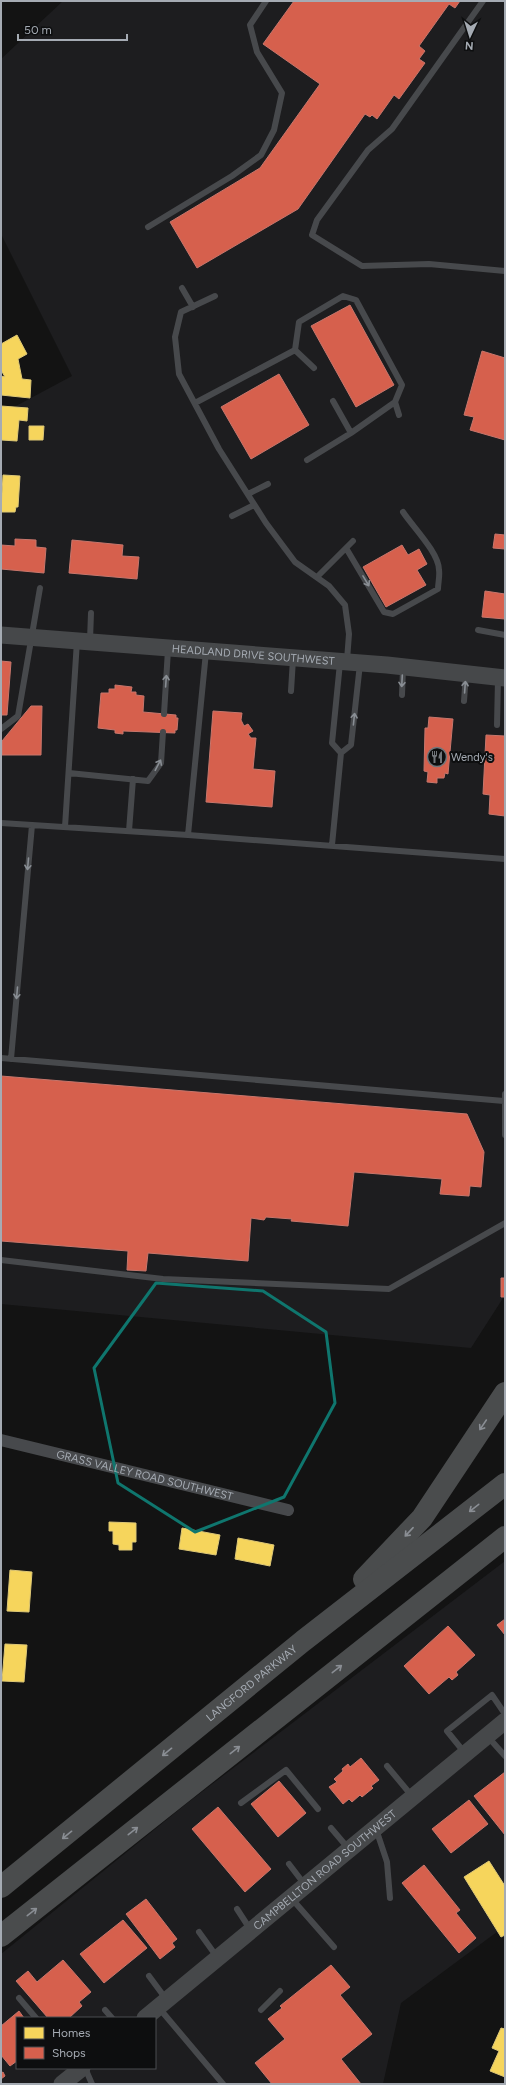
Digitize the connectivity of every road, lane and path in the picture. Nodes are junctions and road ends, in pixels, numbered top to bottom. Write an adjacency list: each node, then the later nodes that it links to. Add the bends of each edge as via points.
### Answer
1 (266, 1): 3 (lane, via 250,25 256,52 282,93 274,130 261,155 232,176)
2 (483, 1): 4 (lane, via 392,129 368,150 317,220 312,235 362,266 429,264)
3 (148, 227)
4 (505, 271)
5 (182, 288): 7 (lane)
6 (216, 296): 7 (lane)
7 (192, 307): 12 (lane, via 181,312 175,337 180,374)
8 (295, 350): 9 (lane); 11 (lane, via 299,322 343,296 356,300 402,385); 12 (lane)
9 (314, 368)
10 (333, 401): 14 (lane)
11 (395, 402): 13 (lane); 14 (lane)
12 (195, 403): 17 (lane, via 219,449)
13 (399, 414)
14 (351, 433): 15 (lane)
15 (307, 460)
16 (268, 484): 17 (lane)
17 (248, 494): 18 (lane)
18 (254, 505): 20 (lane); 23 (lane, via 295,562)
19 (403, 512): 22 (lane, one-way to 19, via 384,612 393,614 438,589 440,569 426,540)
20 (232, 516)
21 (353, 541): 22 (lane)
22 (346, 548): 23 (lane)
23 (317, 577): 34 (lane, via 329,586 345,605)
24 (40, 588): 29 (lane)
25 (91, 613): 30 (lane)
26 (478, 630): 28 (lane)
27 (1, 635): 29 (main road, HEADLAND DRIVE SOUTHWEST)
28 (505, 635)
29 (33, 637): 30 (main road, HEADLAND DRIVE SOUTHWEST); 43 (lane, via 18,716)
30 (84, 641): 31 (main road, HEADLAND DRIVE SOUTHWEST); 46 (lane)
31 (168, 648): 32 (main road, HEADLAND DRIVE SOUTHWEST); 41 (lane, one-way to 31)
32 (206, 651): 33 (main road, HEADLAND DRIVE SOUTHWEST); 52 (lane)
33 (293, 657): 34 (main road, HEADLAND DRIVE SOUTHWEST); 38 (lane)
34 (349, 662): 35 (main road, HEADLAND DRIVE SOUTHWEST); 45 (lane, one-way to 34, via 351,745); 45 (lane, via 332,743)
35 (403, 666): 36 (main road, HEADLAND DRIVE SOUTHWEST); 39 (lane, one-way to 39)
36 (466, 674): 37 (main road, HEADLAND DRIVE SOUTHWEST); 40 (lane, one-way to 36)
37 (502, 678): 42 (lane)
38 (291, 691)
39 (402, 695)
40 (464, 701)
41 (164, 714)
42 (497, 725)
43 (1, 729)
44 (163, 732): 47 (lane, one-way to 44, via 148,781 161,763)
45 (341, 753): 53 (lane)
46 (69, 773): 47 (lane); 50 (lane)
47 (133, 779): 51 (lane)
48 (1, 823): 49 (lane)
49 (32, 825): 50 (lane); 56 (lane, one-way to 56)
50 (65, 827): 51 (lane)
51 (129, 831): 52 (lane)
52 (188, 835): 53 (lane)
53 (332, 845): 54 (lane)
54 (505, 859)
55 (1, 1058): 56 (lane)
56 (11, 1059): 58 (lane)
57 (505, 1094): 58 (lane)
58 (504, 1101): 59 (lane)
59 (505, 1135)
60 (505, 1223): 61 (lane, via 389,1289 163,1279)
61 (1, 1260)
62 (505, 1393): 67 (highway, one-way to 67, via 422,1518)
63 (1, 1440): 65 (street, GRASS VALLEY ROAD SOUTHWEST)
64 (505, 1484): 67 (highway, LANGFORD PARKWAY, one-way to 67)
65 (288, 1510)
66 (505, 1537): 88 (highway, one-way to 66)
67 (303, 1641): 82 (highway, LANGFORD PARKWAY, one-way to 82)
68 (505, 1714): 71 (lane, via 492,1695 447,1731)
69 (505, 1721): 70 (main road, CAMPBELLTON ROAD SOUTHWEST)
70 (487, 1736): 71 (main road, CAMPBELLTON ROAD SOUTHWEST); 72 (lane)
71 (466, 1754): 74 (main road, CAMPBELLTON ROAD SOUTHWEST)
72 (505, 1756)
73 (387, 1766): 74 (lane)
74 (413, 1797): 78 (main road, CAMPBELLTON ROAD SOUTHWEST)
75 (242, 1804): 76 (lane, via 286,1770)
76 (318, 1809)
77 (331, 1828): 79 (lane)
78 (376, 1828): 79 (main road, CAMPBELLTON ROAD SOUTHWEST); 84 (lane, via 387,1862)
79 (349, 1849): 81 (main road, CAMPBELLTON ROAD SOUTHWEST)
80 (289, 1864): 81 (lane)
81 (306, 1886): 83 (main road, CAMPBELLTON ROAD SOUTHWEST)
82 (1, 1887)
83 (291, 1898): 86 (main road, CAMPBELLTON ROAD SOUTHWEST); 89 (lane)
84 (390, 1898)
85 (236, 1910): 86 (lane)
86 (251, 1930): 90 (main road, CAMPBELLTON ROAD SOUTHWEST)
87 (199, 1932): 90 (lane)
88 (1, 1936)
89 (334, 1948)
90 (218, 1958): 94 (main road, CAMPBELLTON ROAD SOUTHWEST)
91 (149, 1976): 94 (lane)
92 (280, 1991): 96 (lane)
93 (19, 1998): 97 (lane)
94 (162, 2003): 99 (main road, CAMPBELLTON ROAD SOUTHWEST); 104 (lane)
95 (105, 2010): 98 (lane)
96 (261, 2010)
97 (35, 2017)
98 (111, 2017)
99 (146, 2017)
100 (82, 2069): 102 (main road)
101 (84, 2069): 103 (lane)
102 (62, 2084)
103 (92, 2084)
104 (223, 2084)

